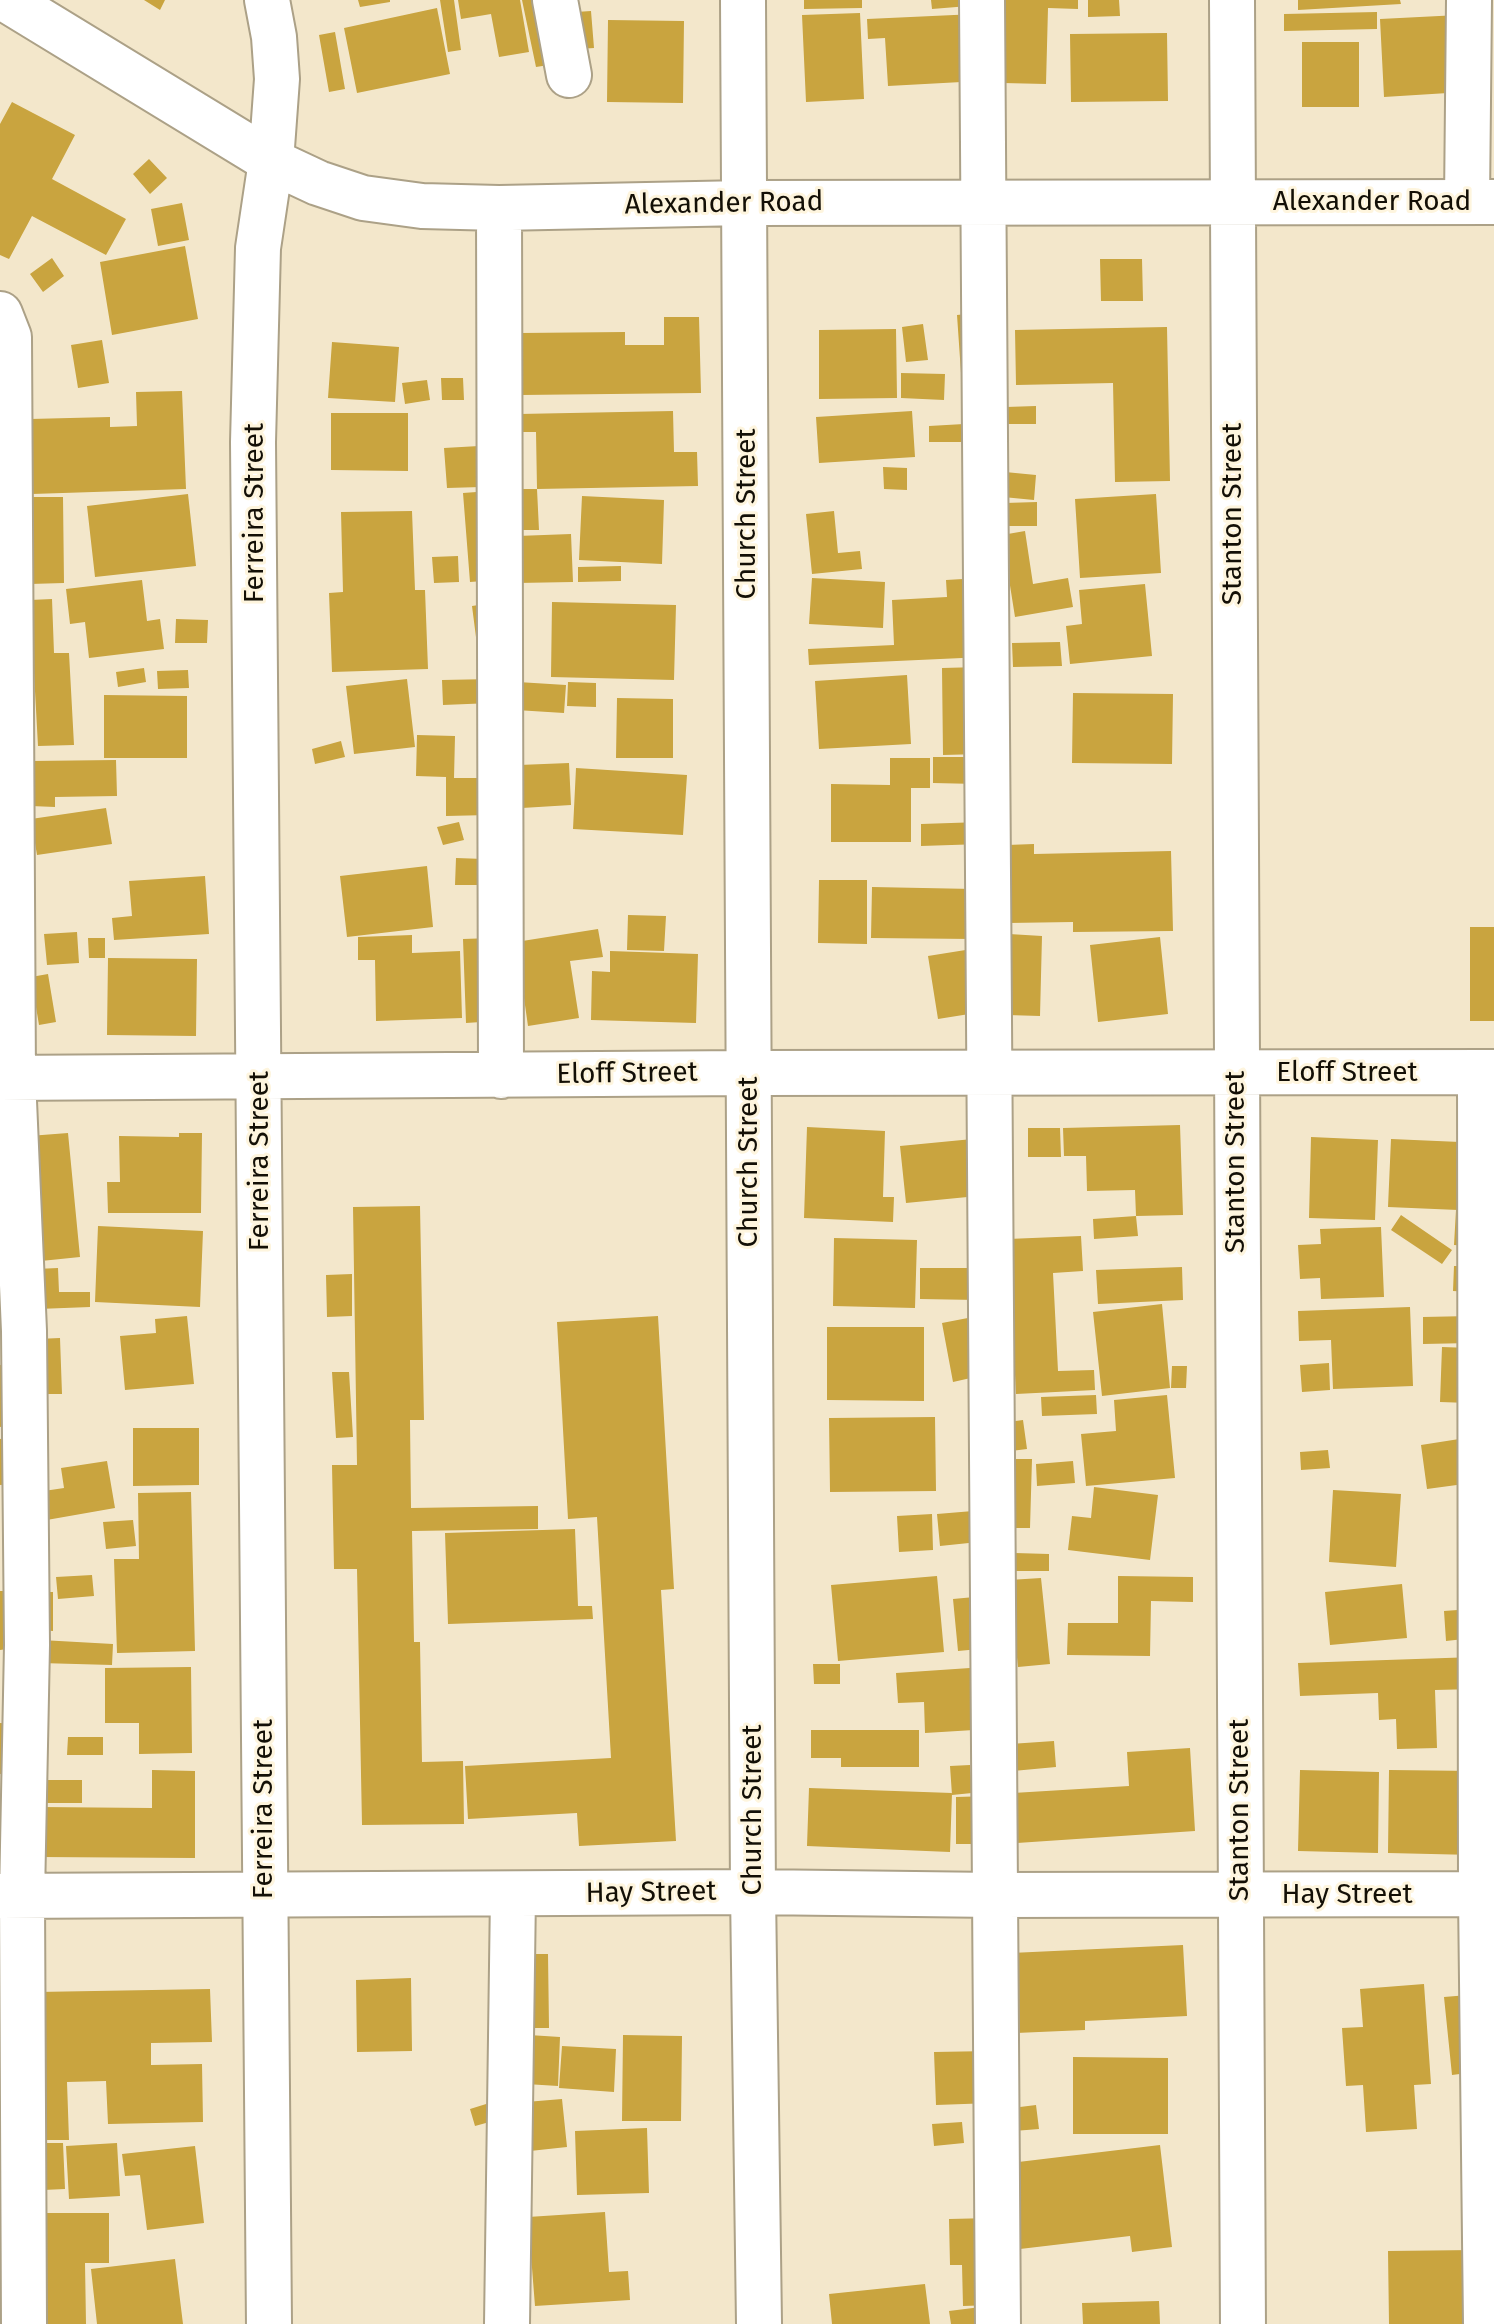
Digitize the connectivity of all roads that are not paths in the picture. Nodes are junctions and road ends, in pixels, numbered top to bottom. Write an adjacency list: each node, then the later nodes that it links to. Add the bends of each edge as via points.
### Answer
1 (7, 0): 9 (street, Alexander Road)
2 (267, 0): 9 (street, Ferreira Street, via 277,79)
3 (555, 0): 8 (street)
4 (743, 0): 12 (street, Church Street)
5 (982, 0): 13 (street)
6 (1232, 0): 10 (street, Stanton Street)
7 (1469, 0): 11 (street)
8 (569, 75)
9 (271, 161): 14 (street, Alexander Road, via 363,198); 20 (street, Ferreira Street, via 258,248 253,442)
10 (1232, 202): 11 (street, Alexander Road); 13 (street, Alexander Road); 19 (street, Stanton Street)
11 (1480, 202)
12 (745, 203): 13 (street, Alexander Road); 14 (street, Alexander Road); 17 (street, Church Street)
13 (983, 203): 18 (street)
14 (499, 208): 21 (street)
15 (0, 314): 22 (street, via 9,337)
16 (1487, 1072): 19 (street, Eloff Street); 28 (street)
17 (749, 1073): 18 (street, Eloff Street); 21 (street, Eloff Street); 23 (street, Church Street)
18 (989, 1073): 19 (street, Eloff Street); 26 (street)
19 (1236, 1073): 27 (street, Stanton Street)
20 (259, 1076): 21 (street, Eloff Street); 22 (street, Eloff Street); 24 (street, Ferreira Street)
21 (501, 1076)
22 (6, 1078): 29 (street, via 24,1331 27,1645)
23 (753, 1892): 25 (street, Hay Street); 26 (street, Hay Street); 33 (street, Church Street)
24 (264, 1894): 25 (street, Hay Street); 29 (street, Hay Street); 31 (street, Ferreira Street)
25 (513, 1894): 32 (street)
26 (995, 1895): 27 (street, Hay Street); 34 (street)
27 (1241, 1895): 28 (street, Hay Street); 35 (street, Stanton Street)
28 (1488, 1895): 36 (street)
29 (11, 1896): 30 (street)
30 (24, 2324)
31 (269, 2324)
32 (507, 2324)
33 (759, 2324)
34 (998, 2324)
35 (1243, 2324)
36 (1486, 2324)

